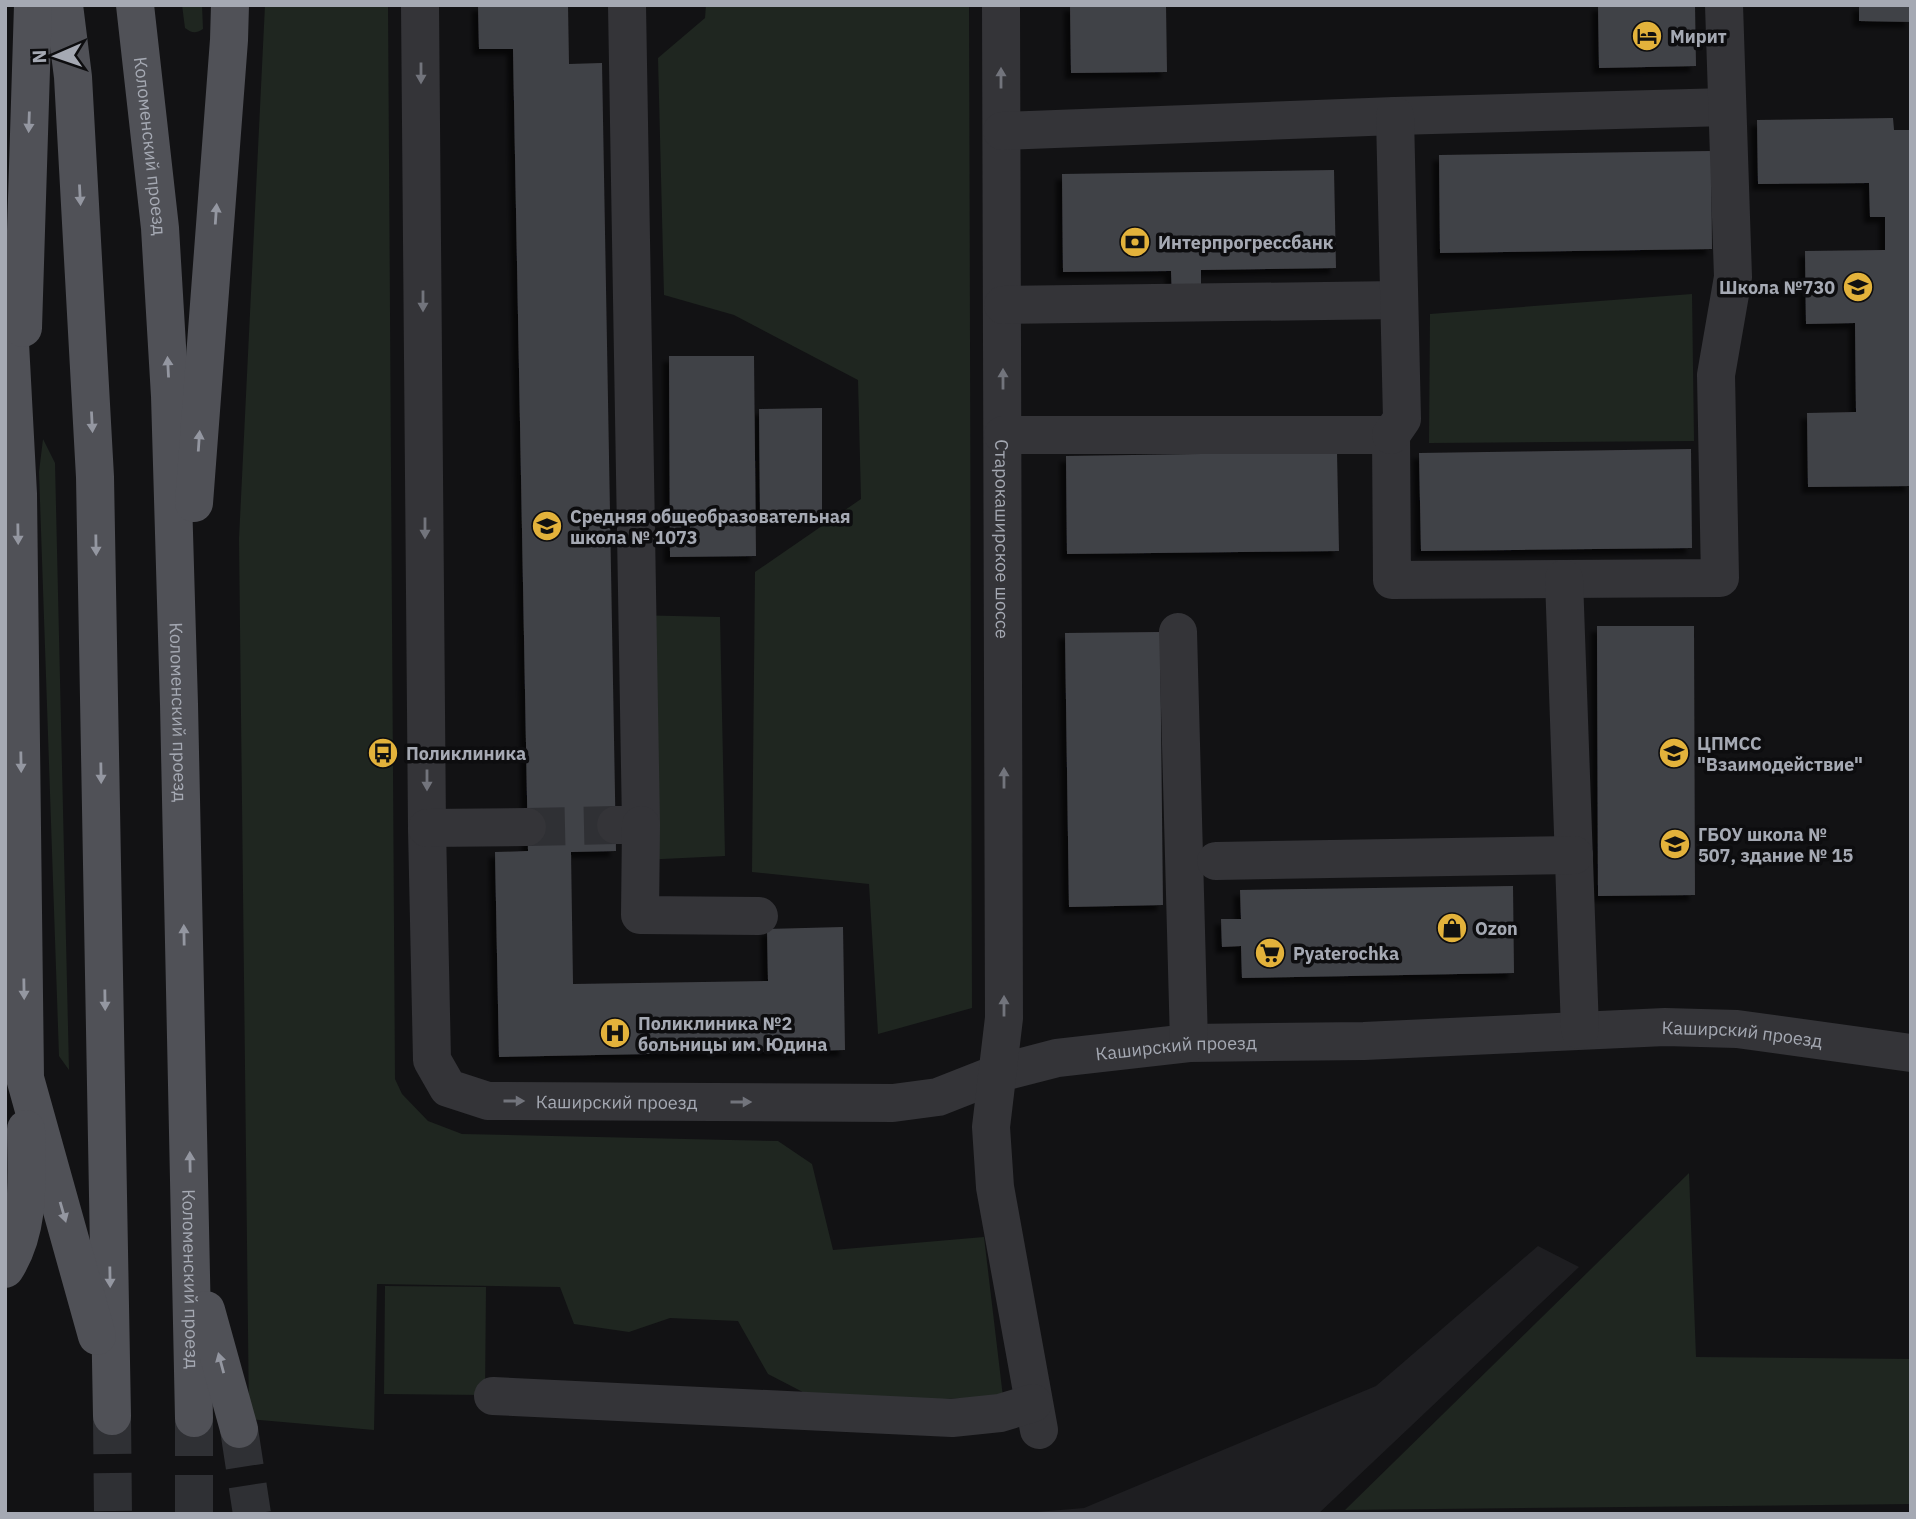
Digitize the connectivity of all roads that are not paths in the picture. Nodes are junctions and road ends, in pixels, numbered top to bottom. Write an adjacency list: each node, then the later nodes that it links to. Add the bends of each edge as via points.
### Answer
1 (33, 5): 17 (main road, one-way to 17)
2 (64, 5): 30 (main road, via 73,77 95,477 112,1403)
3 (135, 5): 20 (main road, Коломенский проезд, one-way to 3, via 161,241)
4 (230, 5): 20 (main road, one-way to 4)
5 (421, 5): 22 (street, one-way to 22)
6 (626, 5): 25 (street, via 629,825 640,915)
7 (1001, 5): 11 (street, Старокаширское шоссе, one-way to 7)
8 (1724, 5): 9 (street)
9 (1727, 107): 10 (street); 18 (street, via 1733,277 1716,375 1720,578)
10 (1395, 116): 11 (street); 13 (street)
11 (1002, 131): 14 (street, Старокаширское шоссе)
12 (5, 295): 17 (main road)
13 (1399, 300): 14 (street); 16 (street, via 1402,419)
14 (1003, 305): 15 (street, Старокаширское шоссе, one-way to 14)
15 (1003, 435): 16 (street); 29 (street, Старокаширское шоссе, one-way to 15, via 1004,1018)
16 (1391, 435): 18 (street, via 1392,580)
17 (18, 494): 30 (main road, one-way to 30)
18 (1564, 579): 23 (street)
19 (1178, 632): 27 (street)
20 (179, 704): 31 (main road, Коломенский проезд, one-way to 20)
21 (527, 827): 22 (street)
22 (427, 828): 29 (street, Каширский проезд, one-way to 29, via 432,1060 448,1088 488,1101 893,1103 938,1097)
23 (1574, 855): 24 (street); 26 (street)
24 (1216, 861)
25 (760, 916)
26 (1580, 1030): 27 (street, Каширский проезд, via 1364,1041); 28 (street, Каширский проезд, via 1737,1029)
27 (1188, 1043): 29 (street, Каширский проезд, via 1057,1058)
28 (1911, 1053)
29 (999, 1073): 33 (street, Старокаширское шоссе, via 991,1127 995,1187 1036,1416 1000,1413 952,1418)
30 (25, 1078): 32 (main road, via 26,1211 15,1254)
31 (192, 1255): 34 (main road, Коломенский проезд); 35 (main road, one-way to 31)
32 (5, 1269)
33 (493, 1396)
34 (194, 1419)
35 (239, 1429)

